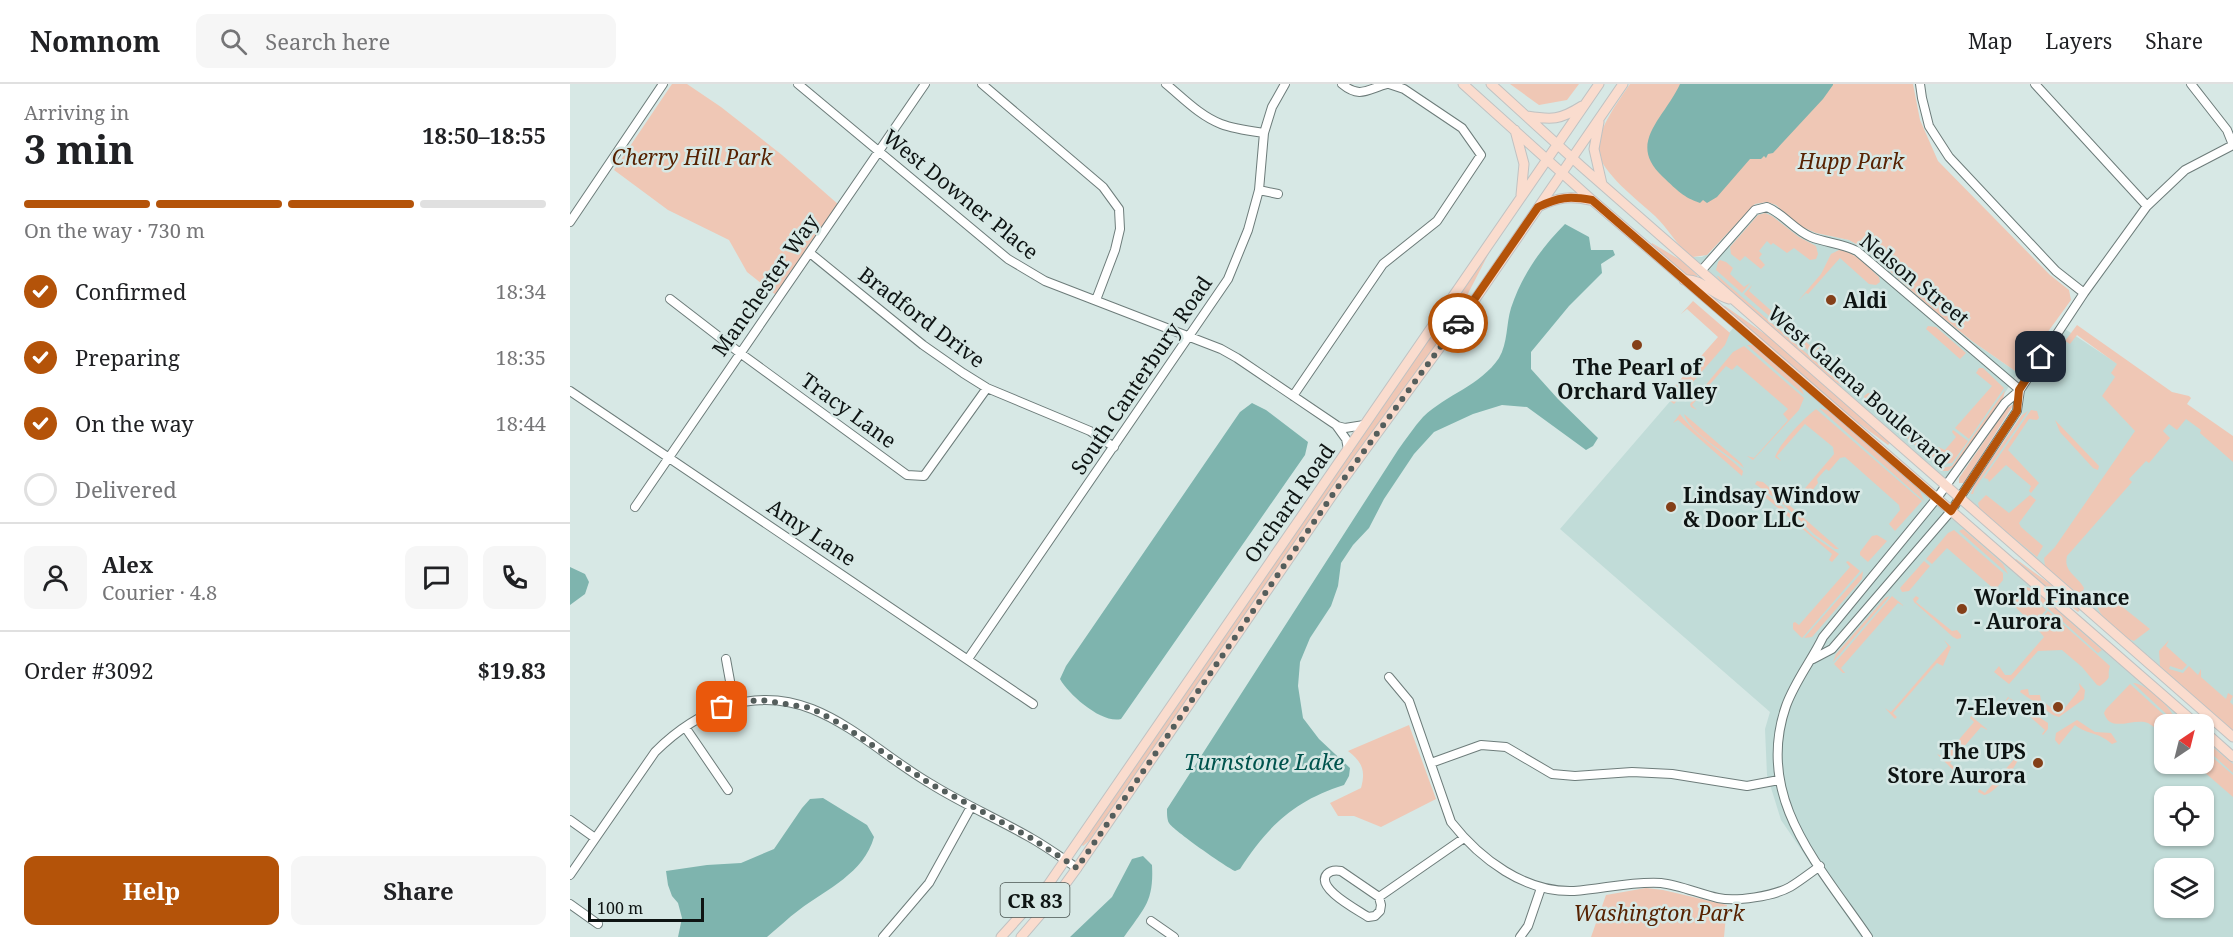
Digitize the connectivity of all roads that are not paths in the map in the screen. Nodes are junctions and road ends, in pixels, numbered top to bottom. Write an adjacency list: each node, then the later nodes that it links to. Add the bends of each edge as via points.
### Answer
1 (663, 84): 34 (street)
2 (798, 84): 23 (street, West Downer Place)
3 (925, 84): 23 (street, Manchester Way)
4 (982, 84): 40 (street, via 1103,187 1119,209 1115,250)
5 (1166, 84): 20 (street, via 1213,120)
6 (1285, 84): 20 (street, South Canterbury Road, via 1272,107)
7 (1342, 84): 8 (street, via 1349,90 1364,92)
8 (1388, 84): 47 (street, via 1404,89 1462,128 1481,155 1437,221 1383,264)
9 (1463, 84): 19 (main road, West Galena Boulevard)
10 (1491, 84): 17 (main road, West Galena Boulevard)
11 (1599, 84): 16 (main road, Orchard Road / CR 83)
12 (1623, 84): 18 (main road, Orchard Road / CR 83)
13 (1920, 84): 38 (street, via 1929,126 1949,157 2056,271)
14 (2035, 84): 32 (street)
15 (2191, 84): 22 (street, via 2227,130)
16 (1586, 103): 17 (main road, via 1552,120); 21 (main road, Orchard Road / CR 83)
17 (1526, 115): 21 (main road, West Galena Boulevard)
18 (1600, 118): 24 (main road, Orchard Road / CR 83); 27 (main road, via 1594,149)
19 (1515, 130): 25 (main road, West Galena Boulevard); 30 (main road, via 1524,164)
20 (1264, 134): 28 (street, South Canterbury Road)
21 (1558, 144): 24 (main road, West Galena Boulevard); 25 (main road, Orchard Road / CR 83)
22 (2233, 145): 32 (street, via 2186,170)
23 (879, 151): 35 (street, Manchester Way); 40 (street, West Downer Place, via 1008,259 1045,281)
24 (1572, 157): 26 (main road, Orchard Road / CR 83); 27 (main road, West Galena Boulevard)
25 (1547, 160): 26 (main road, West Galena Boulevard); 30 (main road, Orchard Road / CR 83)
26 (1562, 173): 31 (main road, West Galena Boulevard); 33 (main road, Orchard Road / CR 83)
27 (1602, 184): 36 (main road, West Galena Boulevard)
28 (1259, 190): 29 (street); 42 (street, South Canterbury Road, via 1228,279)
29 (1278, 194)
30 (1521, 197): 49 (main road, Orchard Road / CR 83)
31 (1592, 200): 33 (main road, via 1566,196); 37 (main road, West Galena Boulevard)
32 (2147, 206): 38 (street)
33 (1538, 207): 78 (main road, Orchard Road / CR 83, via 1340,484)
34 (570, 222)
35 (810, 253): 43 (street, Manchester Way); 44 (street, Bradford Drive, via 923,345)
36 (1701, 271): 41 (main road, West Galena Boulevard); 45 (street, Nelson Street, via 1755,210 1767,207 1798,231 1857,250)
37 (1684, 280): 41 (main road, via 1699,281 1717,295); 54 (main road, West Galena Boulevard)
38 (2084, 293): 45 (street)
39 (670, 299): 43 (street, Tracy Lane)
40 (1096, 300): 42 (street, West Downer Place)
41 (1734, 300): 53 (main road, West Galena Boulevard)
42 (1190, 336): 47 (street, West Downer Place, via 1237,358); 50 (street, South Canterbury Road)
43 (740, 353): 44 (street, Tracy Lane, via 907,475 924,476); 52 (street, Manchester Way)
44 (987, 388): 50 (street, Bradford Drive, via 1090,431)
45 (2019, 390): 53 (street, via 2005,403); 55 (street, via 2017,411)
46 (570, 391): 52 (street, Amy Lane)
47 (1293, 396): 48 (street, West Downer Place)
48 (1336, 425): 49 (street); 51 (street, West Downer Place)
49 (1364, 425): 51 (main road, Orchard Road / CR 83)
50 (1114, 447): 59 (street, South Canterbury Road)
51 (1348, 449): 76 (main road, Orchard Road / CR 83)
52 (670, 458): 56 (street, Manchester Way); 59 (street, Amy Lane)
53 (1946, 486): 54 (street); 55 (main road, West Galena Boulevard)
54 (1937, 498): 57 (main road, West Galena Boulevard); 60 (street, via 1823,637)
55 (1959, 498): 57 (street); 66 (main road, West Galena Boulevard)
56 (634, 507)
57 (1951, 511): 60 (street, via 1832,649); 64 (main road, West Galena Boulevard)
58 (726, 658): 62 (street)
59 (968, 659): 63 (street, Amy Lane)
60 (1812, 659): 70 (street, via 1792,692 1782,721 1776,757)
61 (1389, 677): 69 (street, via 1409,701)
62 (734, 703): 65 (street); 72 (street, via 761,700 811,708)
63 (1033, 704)
64 (2184, 714)
65 (685, 727): 71 (street); 74 (street, via 656,752)
66 (2233, 737)
67 (2214, 740): 68 (main road)
68 (2233, 757)
69 (1431, 763): 70 (street, via 1480,745 1506,747 1552,774 1672,774 1747,786); 75 (street, via 1451,822)
70 (1779, 780): 77 (street, via 1787,812)
71 (728, 790)
72 (971, 807): 76 (street); 85 (street, via 929,883)
73 (570, 820): 74 (street)
74 (595, 838): 79 (street)
75 (1464, 838): 80 (street, via 1504,871); 81 (street)
76 (1065, 860): 78 (street); 86 (main road, Orchard Road / CR 83)
77 (1820, 866): 80 (street, via 1788,888 1752,898 1722,899 1662,883 1572,891); 90 (street)
78 (1077, 868): 87 (main road, Orchard Road / CR 83)
79 (570, 875)
80 (1541, 888): 89 (street, via 1528,926)
81 (1379, 897): 81 (street, via 1341,871 1334,870 1324,879 1330,891 1368,917 1380,911)
82 (570, 904): 84 (street)
83 (1151, 921): 88 (street)
84 (598, 924)
85 (883, 937)
86 (1001, 937)
87 (1021, 937)
88 (1174, 937)
89 (1520, 937)
90 (1868, 937)

